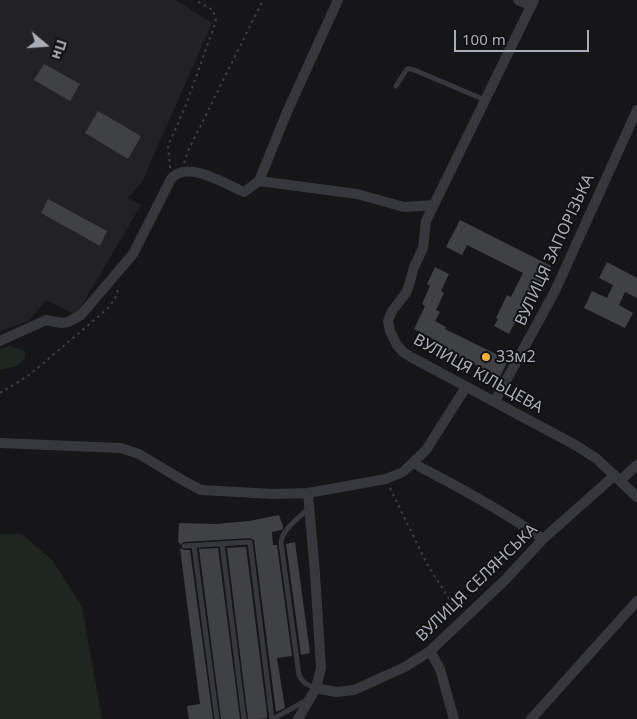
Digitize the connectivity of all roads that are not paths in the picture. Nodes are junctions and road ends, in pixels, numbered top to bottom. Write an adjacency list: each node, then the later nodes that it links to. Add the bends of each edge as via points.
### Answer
1 (338, 0): 7 (street)
2 (518, 0): 3 (street)
3 (532, 3): 5 (street)
4 (396, 86): 5 (lane, via 407,69 412,69)
5 (486, 100): 8 (street)
6 (637, 110): 11 (street, ВУЛИЦЯ ЗАПОРІЗЬКА, via 555,291)
7 (258, 181): 8 (street, via 357,194 404,206); 9 (street, via 244,192 190,170 174,174 132,254 87,310 61,323 46,320)
8 (434, 205): 10 (street, ВУЛИЦЯ КІЛЬЦЕВА, via 424,230 423,248 406,293 388,321 393,338 403,352)
9 (0, 341)
10 (466, 387): 11 (street, ВУЛИЦЯ КІЛЬЦЕВА); 13 (street, via 441,429)
11 (495, 401): 15 (street, ВУЛИЦЯ КІЛЬЦЕВА, via 577,446)
12 (0, 443): 16 (street, via 121,448 139,454 201,490)
13 (414, 462): 16 (street, via 386,479); 19 (street)
14 (637, 465): 15 (street, ВУЛИЦЯ СЕЛЯНСЬКА)
15 (618, 478): 17 (street, ВУЛИЦЯ КІЛЬЦЕВА); 19 (street, ВУЛИЦЯ СЕЛЯНСЬКА)
16 (308, 493): 18 (street)
17 (637, 497)
18 (309, 508): 25 (street, via 321,668); 25 (lane, via 285,531 281,543 299,676)
19 (543, 539): 24 (street, ВУЛИЦЯ СЕЛЯНСЬКА)
20 (222, 544): 22 (lane); 27 (lane); 28 (lane, via 250,542)
21 (184, 546): 22 (lane)
22 (194, 546): 26 (lane)
23 (637, 601): 31 (street)
24 (430, 651): 25 (street, ВУЛИЦЯ СЕЛЯНСЬКА, via 405,667 354,690); 30 (street, via 440,669)
25 (314, 692): 28 (lane, via 297,707); 29 (street)
26 (217, 719)
27 (244, 719)
28 (273, 719)
29 (298, 719)
30 (454, 719)
31 (531, 719)

